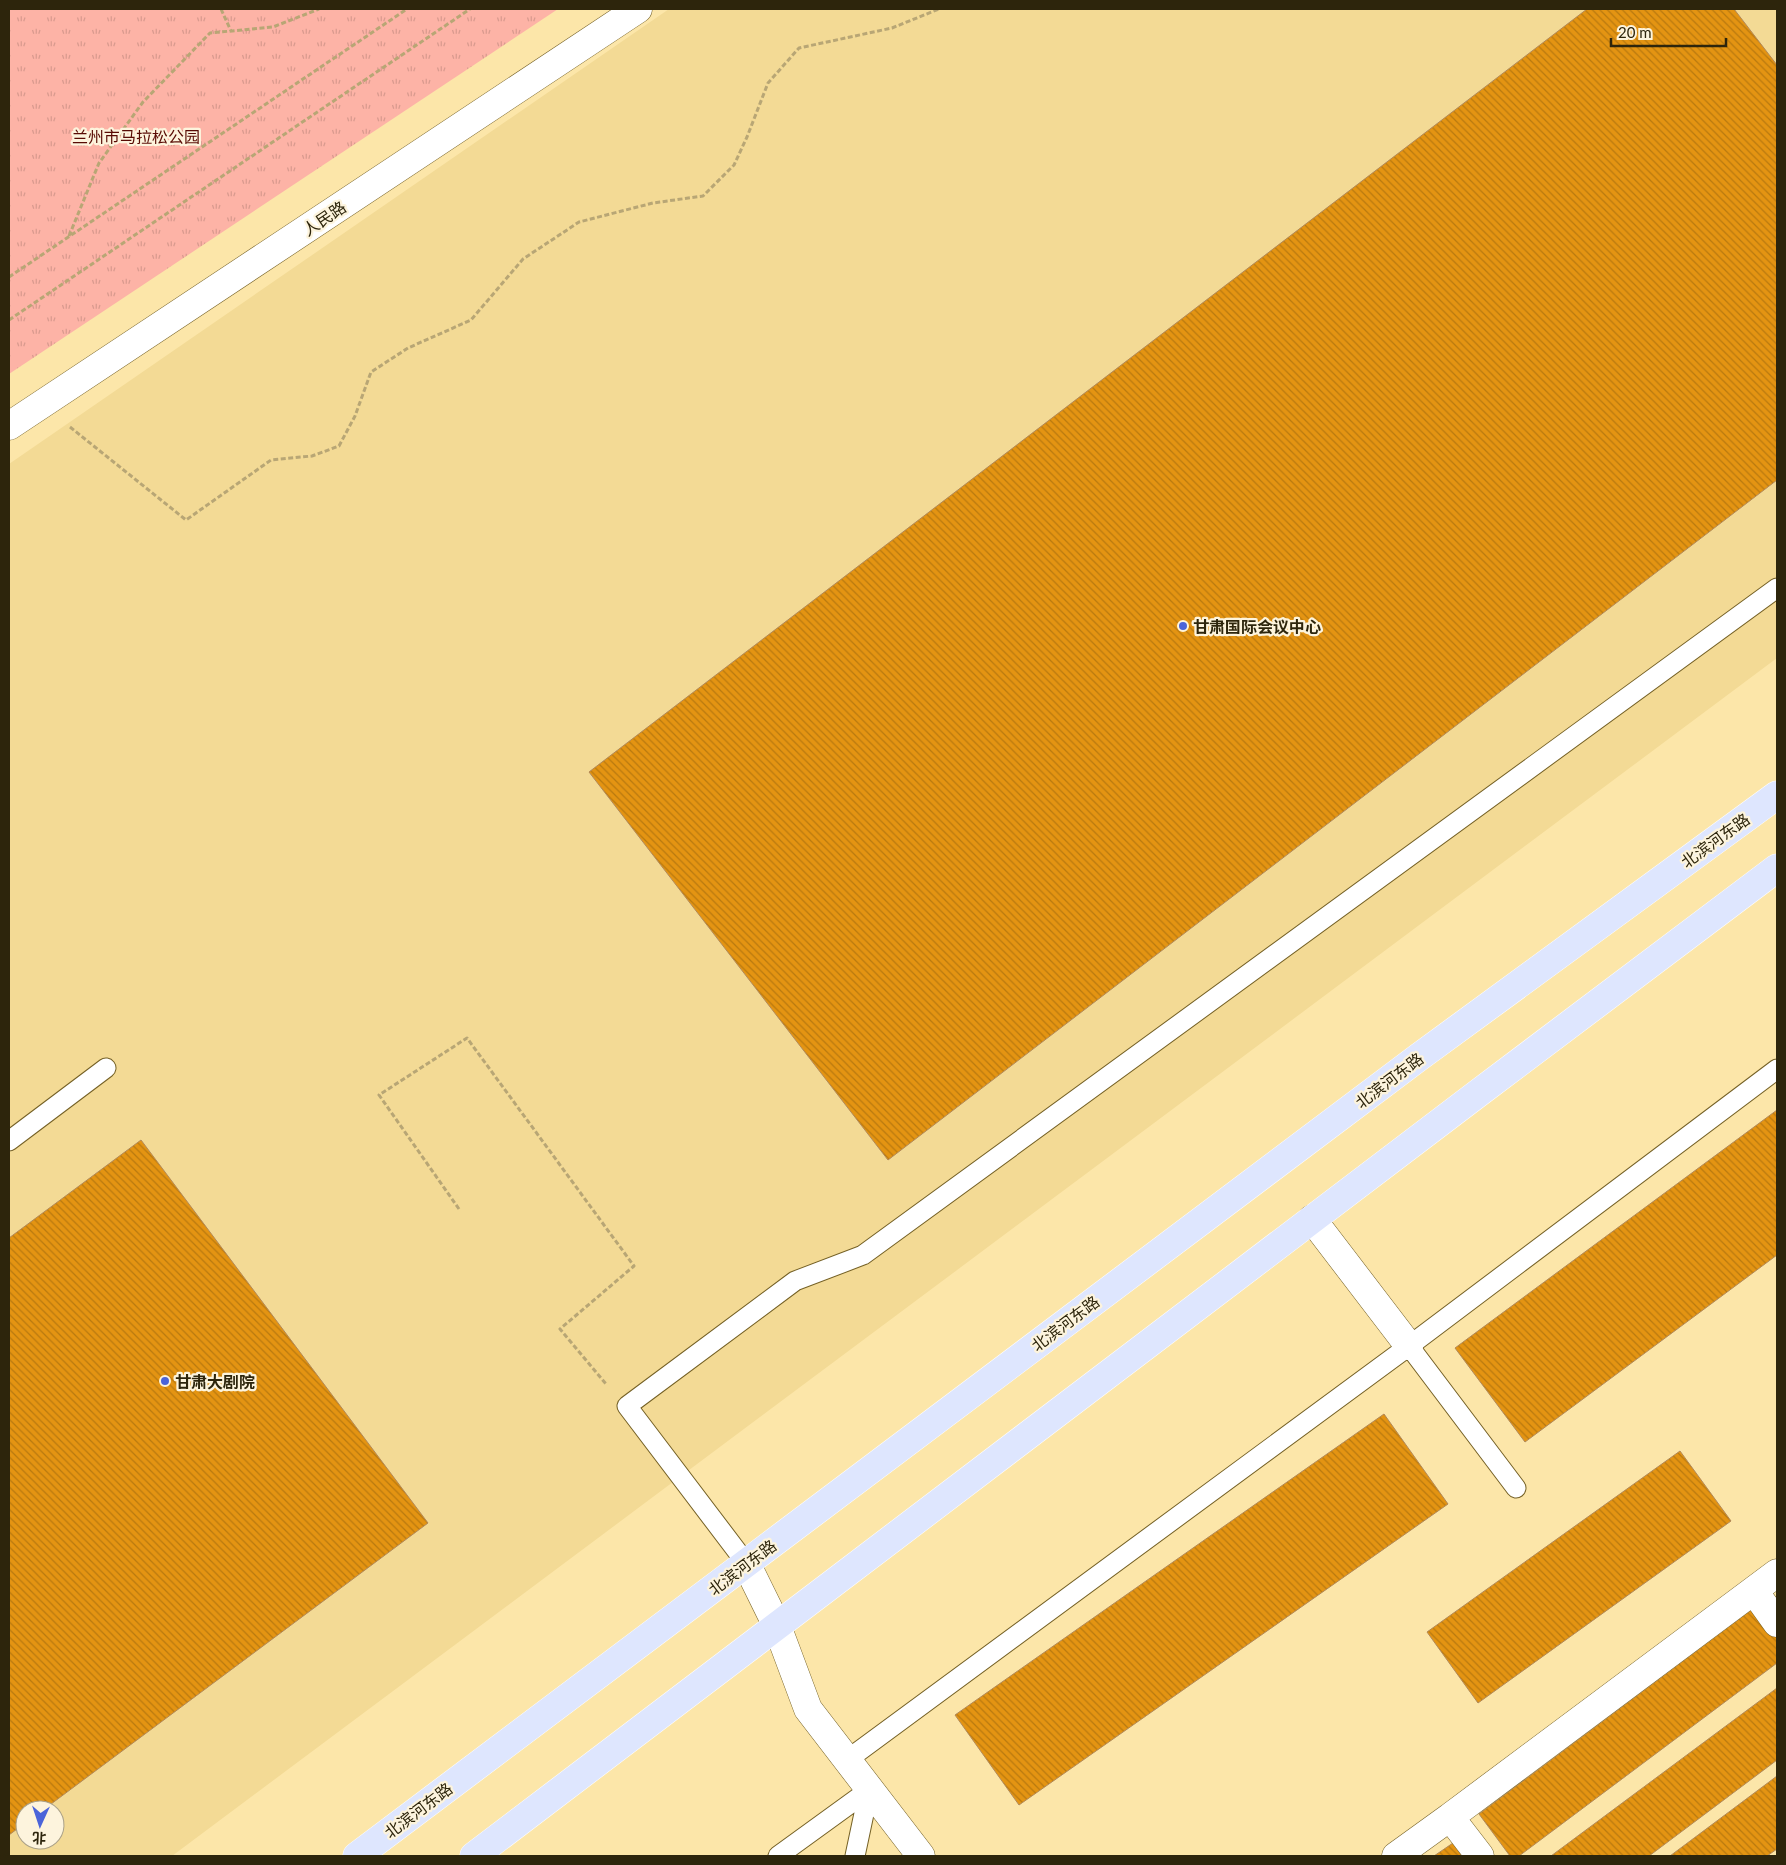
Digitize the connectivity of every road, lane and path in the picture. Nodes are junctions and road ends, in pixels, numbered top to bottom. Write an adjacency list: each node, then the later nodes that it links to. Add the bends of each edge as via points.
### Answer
1 (221, 9): 7 (path)
2 (319, 9): 7 (path, via 273,27)
3 (407, 9): 8 (path)
4 (470, 9): 10 (path)
5 (638, 9): 11 (street, 人民路)
6 (939, 9): 11 (path, via 892,28 799,48 768,83 734,165 703,196 579,222 523,259 471,320 408,348 371,372 340,446 312,456 272,460 186,520)
7 (231, 31): 8 (path, via 210,33 143,102 100,163)
8 (69, 236): 9 (path)
9 (9, 277)
10 (9, 320)
11 (42, 404): 12 (street, 人民路)
12 (9, 426)
13 (1777, 588): 22 (lane, via 864,1255 795,1281)
14 (1777, 794): 24 (main road, 北滨河东路, via 1419,1057)
15 (1777, 868): 20 (main road)
16 (106, 1068): 18 (lane)
17 (1777, 1069): 21 (lane)
18 (9, 1141)
19 (459, 1209): 22 (path, via 379,1095 467,1038 634,1266 560,1329)
20 (1312, 1219): 21 (street); 28 (main road)
21 (1409, 1346): 23 (lane); 29 (lane)
22 (627, 1406): 24 (lane)
23 (1516, 1488)
24 (746, 1563): 28 (street); 32 (main road, 北滨河东路)
25 (1777, 1573): 26 (street)
26 (1754, 1591): 27 (street); 31 (street)
27 (1777, 1623)
28 (777, 1626): 29 (street, via 808,1709); 33 (main road)
29 (847, 1760): 30 (street)
30 (869, 1790): 34 (lane); 35 (lane); 36 (street)
31 (1450, 1817): 37 (street); 38 (street)
32 (357, 1856)
33 (474, 1856)
34 (778, 1856)
35 (855, 1856)
36 (921, 1856)
37 (1396, 1856)
38 (1480, 1856)

